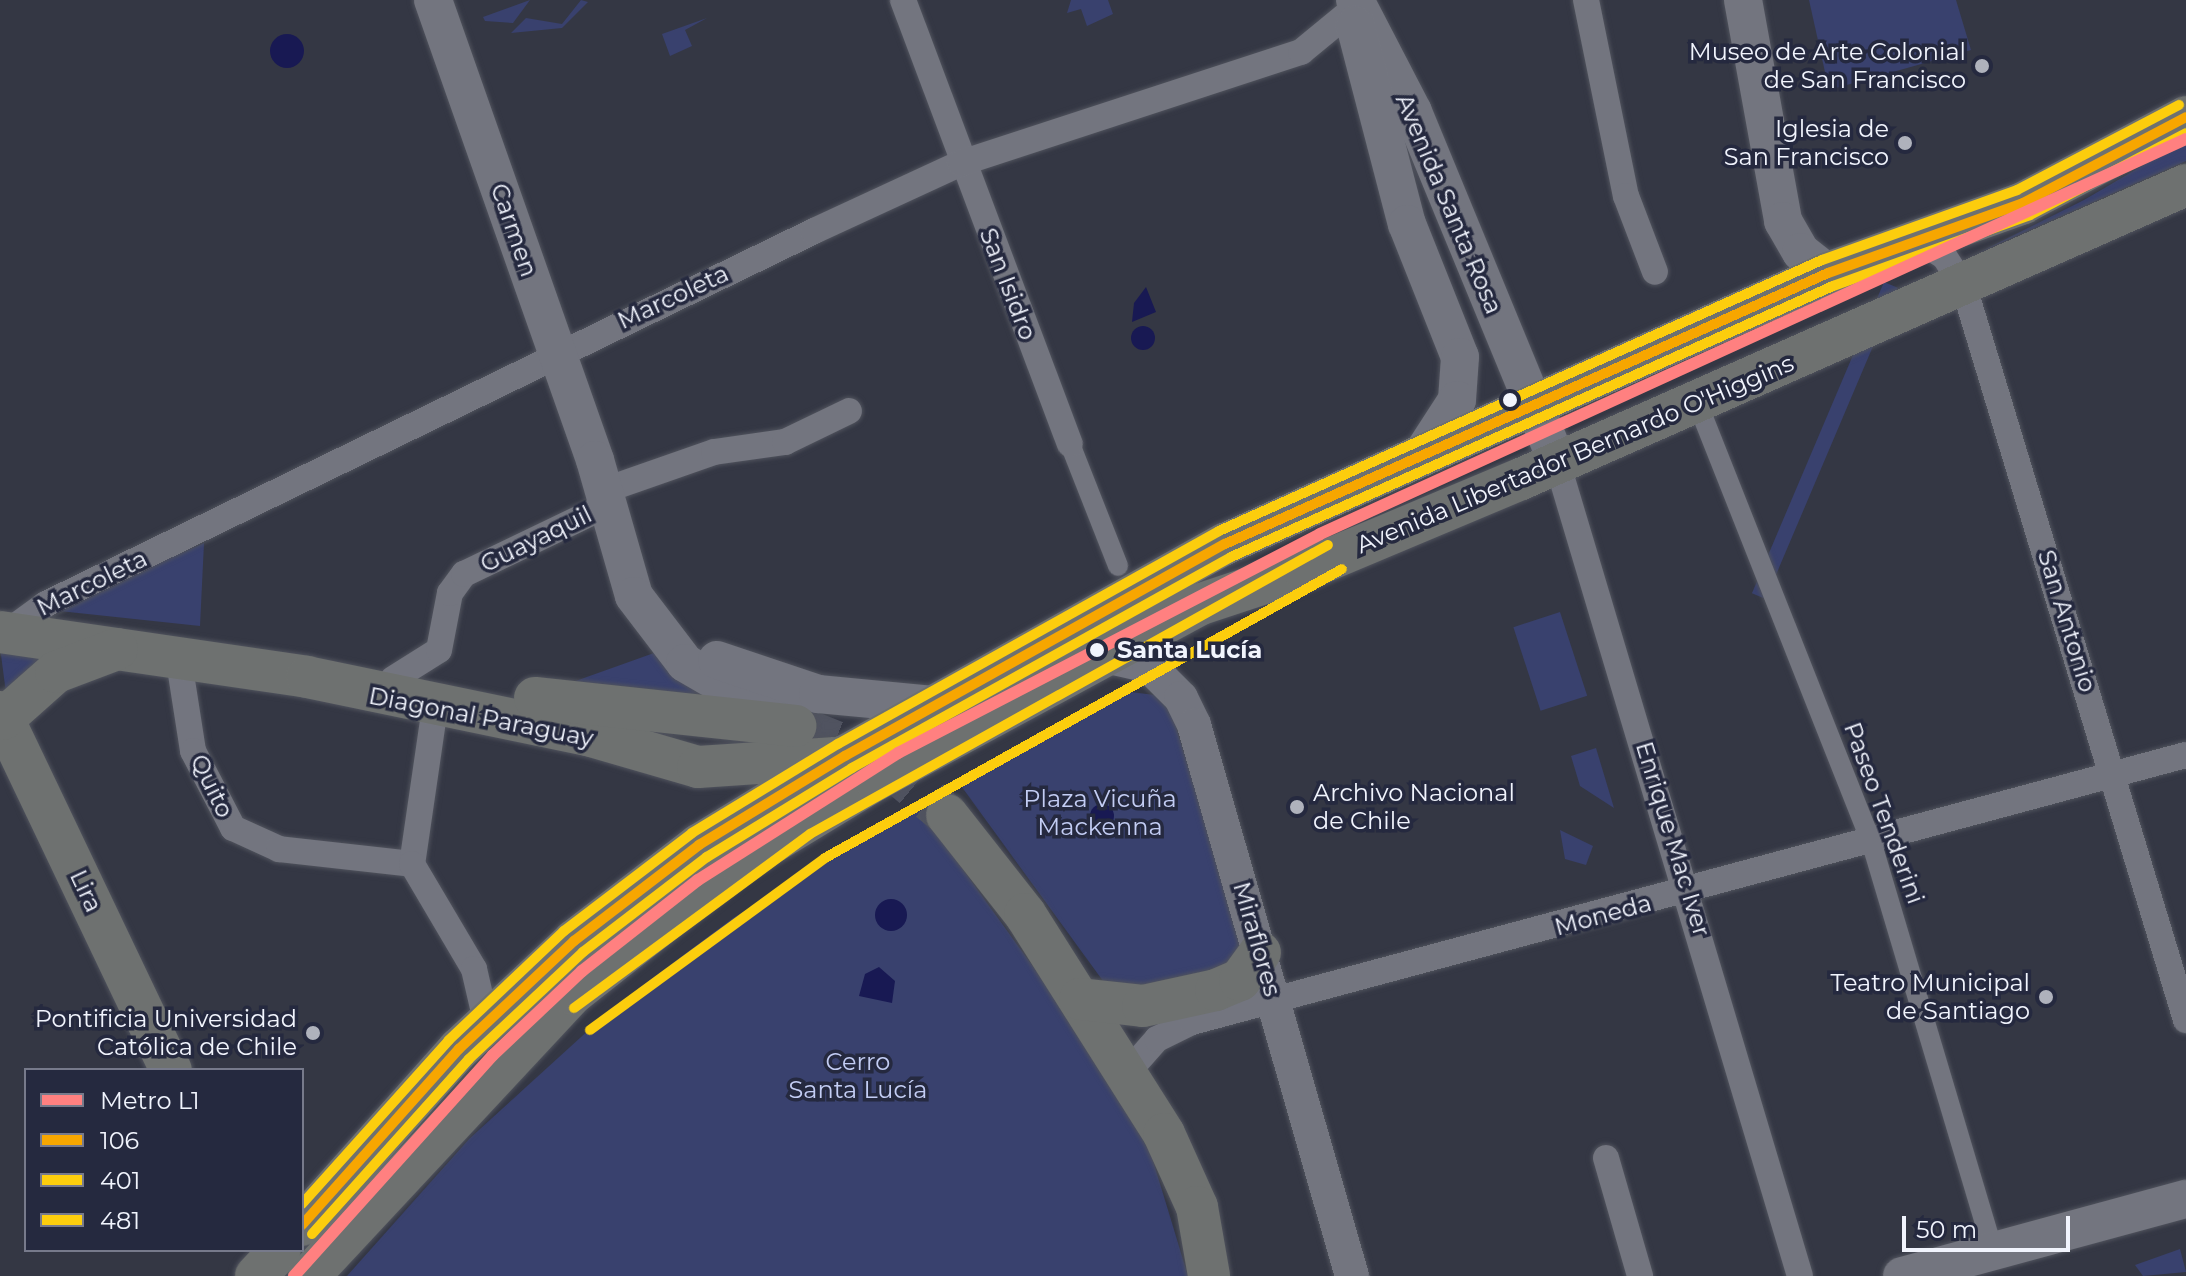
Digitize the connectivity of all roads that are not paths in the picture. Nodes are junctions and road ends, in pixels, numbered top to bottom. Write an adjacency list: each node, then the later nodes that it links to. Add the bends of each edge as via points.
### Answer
1 (903, 0): 7 (street, San Isidro)
2 (1586, 0): 10 (street, via 1622,183)
3 (1743, 0): 11 (main road, via 1780,210 1801,252)
4 (440, 2): 13 (main road, Carmen)
5 (1356, 3): 7 (street, Marcoleta, via 1301,52); 15 (main road, Avenida Santa Rosa, via 1413,112); 18 (main road, Avenida Santa Rosa, via 1358,54 1407,224 1462,368 1457,400)
6 (2186, 117): 9 (main road, via 2023,203)
7 (961, 163): 13 (street, Marcoleta); 17 (street, San Isidro)
8 (2186, 185): 12 (main road, Avenida Libertador Bernardo O'Higgins)
9 (1918, 240): 11 (main road); 12 (street, San Antonio, via 1944,256)
10 (1655, 272)
11 (1828, 273): 15 (main road)
12 (1964, 287): 14 (main road, Avenida Libertador Bernardo O'Higgins); 34 (street, San Antonio)
13 (557, 351): 20 (main road, Carmen); 22 (street, Marcoleta, via 46,604)
14 (1697, 402): 19 (main road, Avenida Libertador Bernardo O'Higgins); 36 (street, Paseo Tenderini)
15 (1534, 405): 18 (main road); 19 (main road, Enrique Mac Iver)
16 (849, 411): 20 (street, Guayaquil, via 785,442 714,452)
17 (1070, 444): 21 (street, San Isidro)
18 (1424, 451): 28 (main road, via 1225,544)
19 (1557, 462): 25 (main road, Avenida Libertador Bernardo O'Higgins, via 1304,570 1198,605); 38 (street, Enrique Mac Iver)
20 (604, 484): 27 (street, Guayaquil, via 464,574 450,593 439,650); 28 (main road, Carmen, via 661,605 708,655 818,694); 31 (main road, Carmen, via 634,596 667,646 704,677)
21 (1118, 566)
22 (3, 633): 23 (main road, Diagonal Paraguay)
23 (126, 647): 24 (main road, Diagonal Paraguay); 30 (main road, via 56,672)
24 (178, 655): 26 (main road, Diagonal Paraguay); 37 (street, Quito, via 193,751 233,828 279,849)
25 (1100, 655): 39 (street, Miraflores, via 1149,666 1186,707); 53 (main road, Avenida Libertador Bernardo O'Higgins, via 807,821 633,941 480,1085)
26 (307, 677): 27 (main road, Diagonal Paraguay); 29 (main road, Diagonal Paraguay)
27 (393, 679): 31 (main road, Diagonal Paraguay)
28 (935, 705): 33 (main road)
29 (435, 707): 33 (main road, Diagonal Paraguay, via 579,733 698,767); 37 (street)
30 (1, 716): 45 (main road, Lira)
31 (794, 725)
32 (2186, 755): 34 (street, Moneda)
33 (845, 756): 44 (main road, via 655,875)
34 (2114, 775): 36 (street, Moneda); 40 (street, San Antonio)
35 (947, 815): 41 (main road)
36 (1871, 841): 38 (street, Moneda); 50 (street, Paseo Tenderini)
37 (412, 864): 44 (street, via 474,969)
38 (1689, 892): 42 (street, Moneda); 57 (street, Enrique Mac Iver)
39 (1260, 952): 41 (main road, via 1240,980 1216,990 1143,1006); 42 (street, Miraflores)
40 (2180, 980): 43 (street, San Antonio)
41 (1080, 999): 46 (main road)
42 (1275, 1001): 46 (street, Moneda, via 1173,1030); 55 (street, Miraflores)
43 (2186, 1020)
44 (486, 1021): 49 (main road)
45 (170, 1068)
46 (1127, 1073): 54 (main road, via 1197,1207)
47 (1606, 1158): 56 (street)
48 (2186, 1199): 50 (main road)
49 (304, 1223)
50 (1993, 1251): 58 (main road)
51 (278, 1252): 52 (main road)
52 (256, 1276)
53 (309, 1276)
54 (1209, 1276)
55 (1352, 1276)
56 (1640, 1276)
57 (1800, 1276)
58 (1902, 1276)

